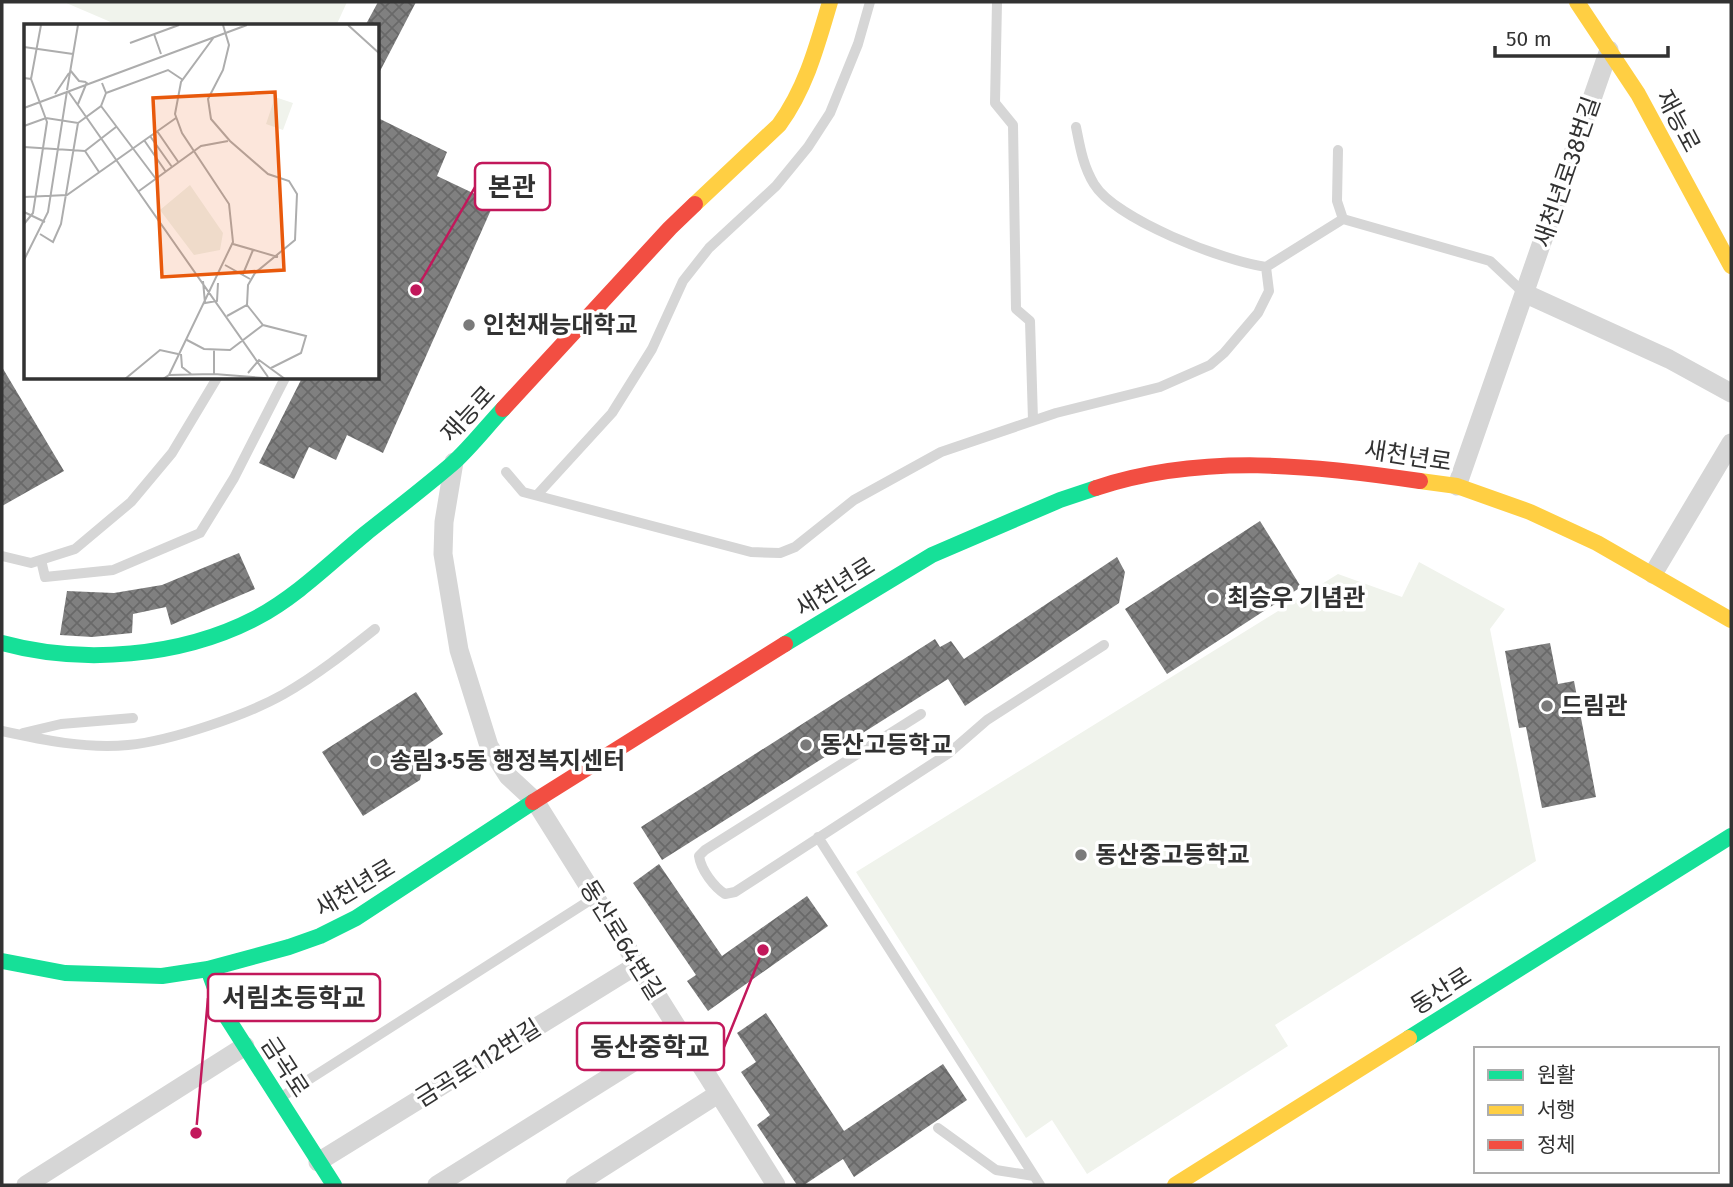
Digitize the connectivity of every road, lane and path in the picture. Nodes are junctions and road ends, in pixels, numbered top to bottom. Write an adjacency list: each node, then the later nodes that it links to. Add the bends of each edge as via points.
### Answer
1 (830, 2): 17 (street, 재능로, via 802,89 779,125 670,228)
2 (870, 2): 20 (lane, via 830,113 808,147 683,281 652,349 612,413)
3 (997, 2): 15 (lane, via 995,103 1013,125 1016,309 1030,321)
4 (1577, 2): 5 (street, 재능로)
5 (1609, 50): 9 (street, 재능로, via 1638,94); 11 (street, 새천년로38번길)
6 (1076, 127): 10 (lane, via 1081,157 1095,185 1114,206 1223,258)
7 (1338, 150): 8 (lane, via 1337,201)
8 (1343, 219): 10 (lane); 11 (lane, via 1490,261)
9 (1731, 266)
10 (1266, 267): 15 (lane, via 1269,291 1258,313 1210,365 1160,387)
11 (1524, 293): 14 (street, via 1670,359); 19 (street, 새천년로38번길)
12 (216, 380): 22 (lane, via 172,453 131,502 75,549)
13 (284, 380): 22 (lane, via 200,533 113,570 45,578)
14 (1731, 393)
15 (1033, 420): 20 (lane, via 909,468 854,500 809,538 780,553 751,552)
16 (1731, 443): 23 (street)
17 (454, 462): 26 (street, 재능로, via 297,590 256,618 230,629 172,647 103,656 30,651); 32 (street, 동산로64번길, via 443,554 459,650 489,747 508,776)
18 (506, 472): 20 (lane, via 523,492)
19 (1457, 486): 23 (street, 새천년로, via 1530,512); 32 (street, 새천년로, via 1339,469 1243,465 1159,473 1060,500 932,555)
20 (537, 495)
21 (2, 556): 22 (lane, via 31,563)
22 (41, 560)
23 (1653, 574): 24 (street, 새천년로)
24 (1731, 620)
25 (375, 629): 31 (lane, via 282,696 176,736 94,746)
26 (2, 643)
27 (1104, 645): 34 (lane)
28 (921, 715): 34 (lane, via 705,850 699,856 700,864 718,890 735,892)
29 (133, 718): 31 (lane, via 61,724)
30 (2, 731): 31 (lane)
31 (19, 734)
32 (535, 801): 35 (street, 동산로64번길); 38 (street, 새천년로, via 356,918 289,947)
33 (1731, 836): 51 (street, 동산로)
34 (818, 837): 45 (lane)
35 (594, 897): 37 (street, 동산로64번길); 42 (lane)
36 (2, 961): 38 (street, 새천년로, via 112,976 162,976)
37 (637, 965): 39 (street, 동산로64번길); 44 (street, 금곡로112번길)
38 (208, 969): 40 (street, 금곡로, via 223,1013)
39 (680, 1033): 41 (street, 동산로64번길); 48 (street)
40 (245, 1046): 42 (street, 금곡로); 46 (street)
41 (718, 1094): 49 (street); 50 (street, 동산로64번길)
42 (278, 1099): 44 (street, 금곡로)
43 (939, 1128): 45 (lane, via 996,1170)
44 (318, 1161): 47 (street, 금곡로)
45 (1037, 1181)
46 (26, 1185)
47 (334, 1185)
48 (437, 1185)
49 (575, 1185)
50 (776, 1185)
51 (1175, 1185)

